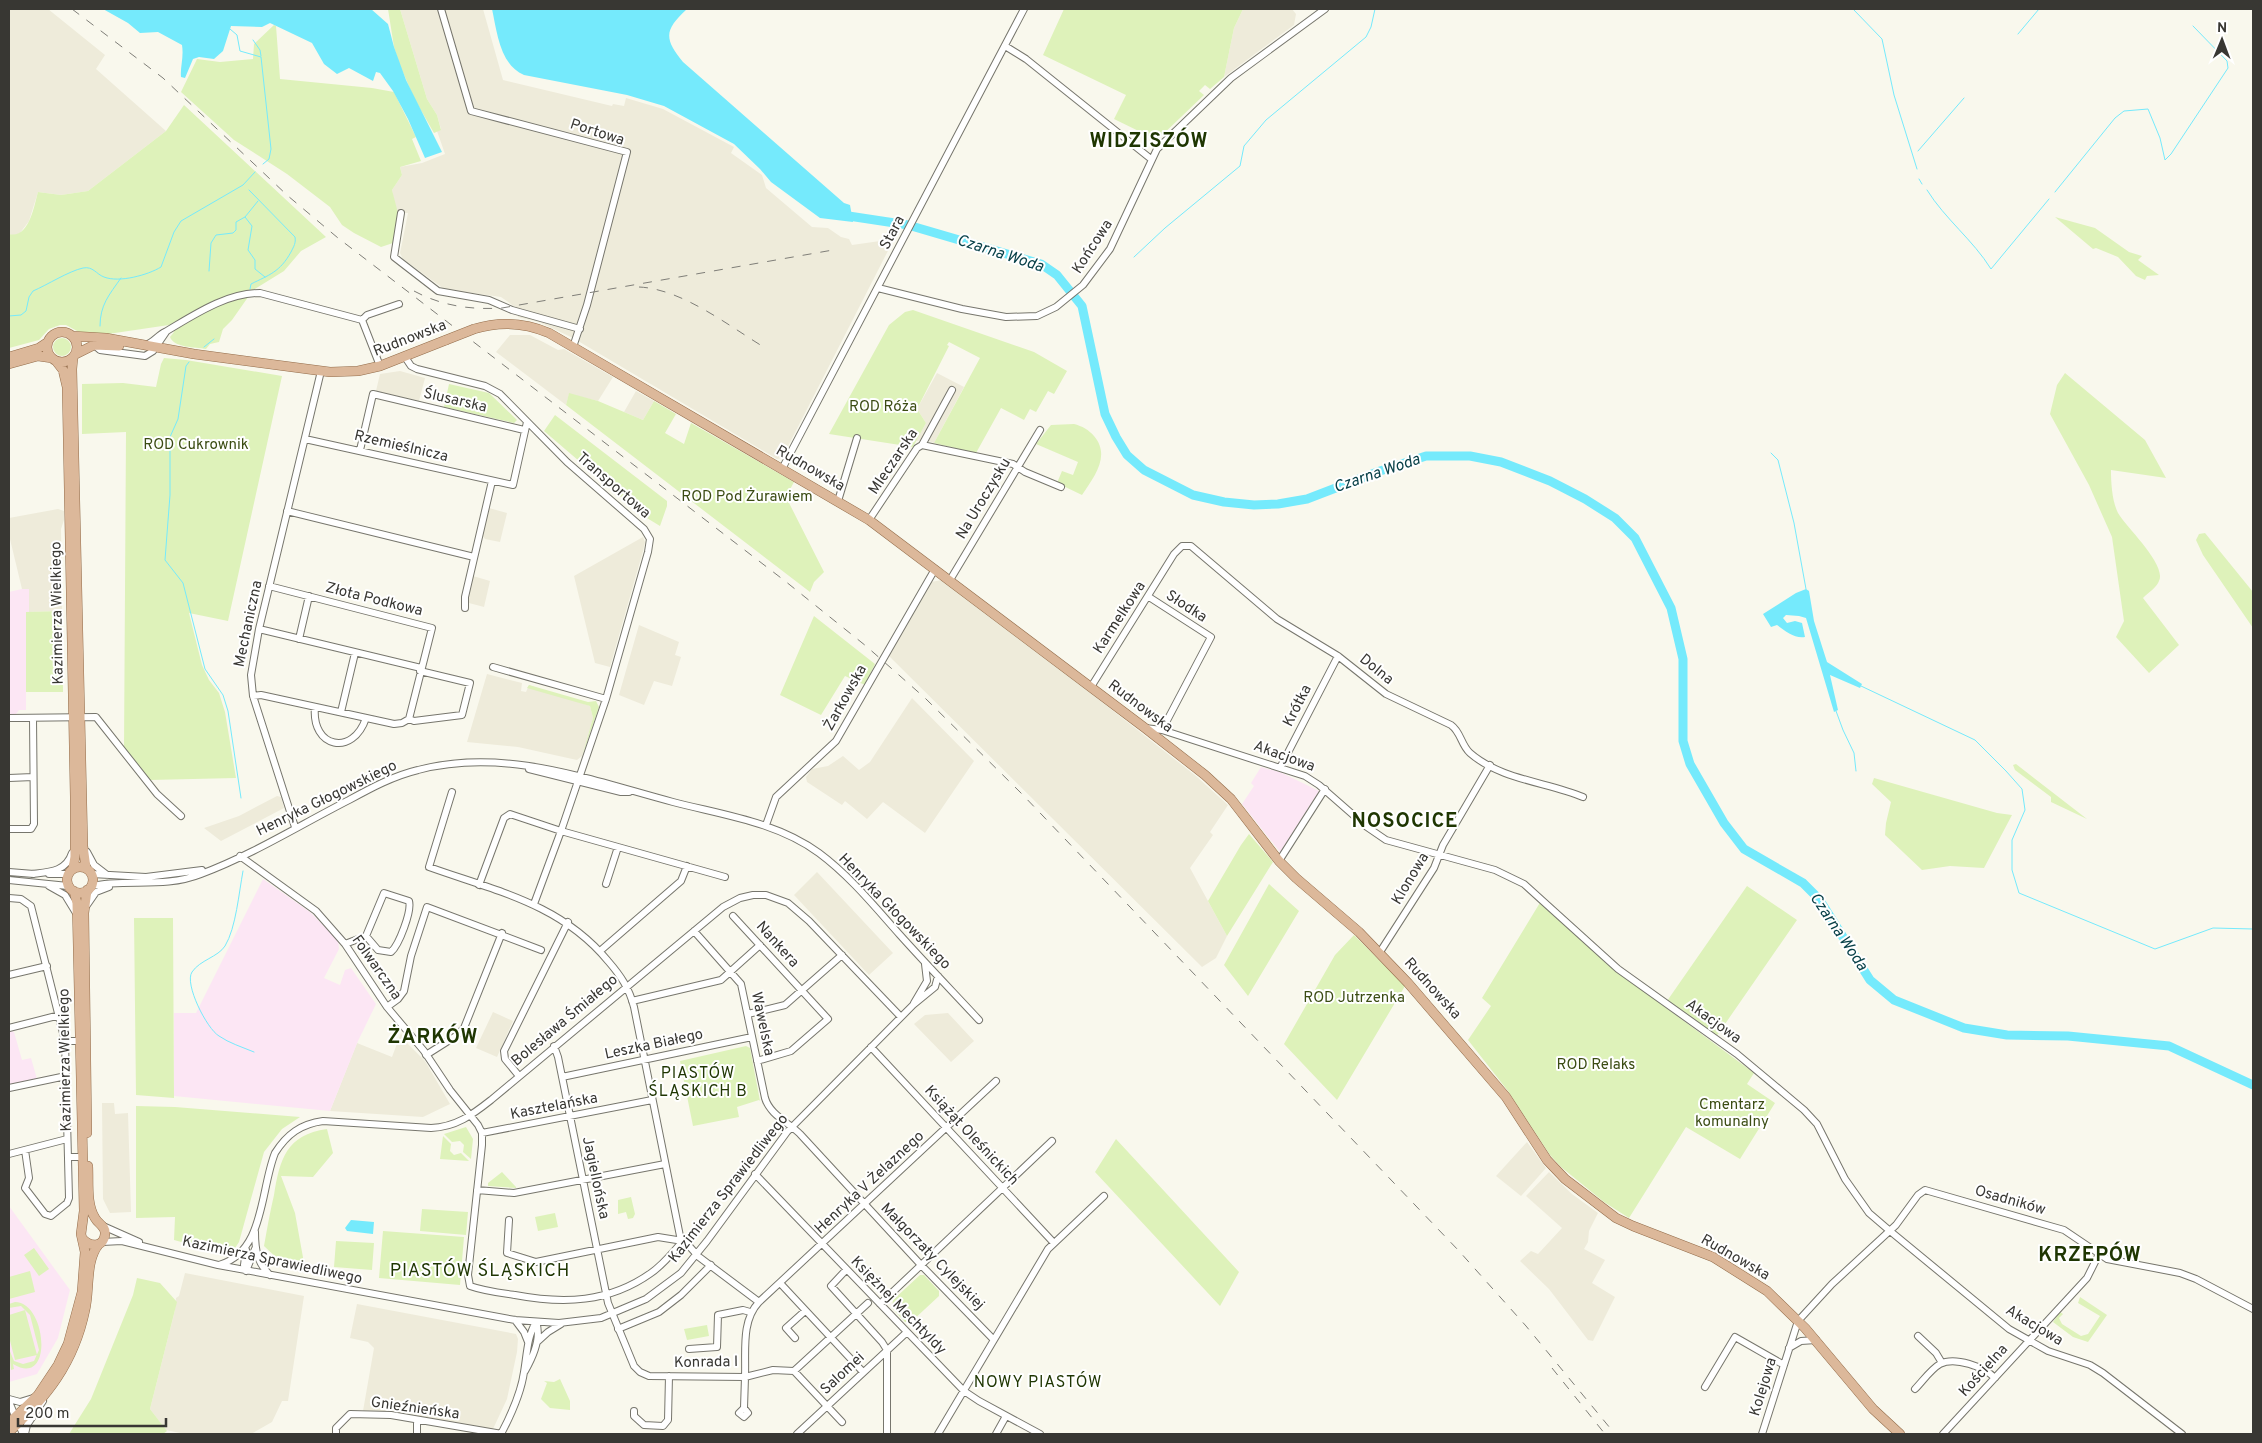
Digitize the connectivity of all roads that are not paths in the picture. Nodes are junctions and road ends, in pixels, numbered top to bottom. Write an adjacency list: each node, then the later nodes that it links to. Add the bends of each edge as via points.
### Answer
1 (441, 9): 10 (street, Portowa, via 471,111 627,152)
2 (1024, 9): 4 (street, Stara)
3 (1324, 9): 5 (street, Końcowa, via 1224,84)
4 (1005, 46): 5 (street, via 1026,59); 7 (street, Stara)
5 (1151, 160): 7 (street, Końcowa, via 1114,242 1079,290 1049,312 1022,318 962,309)
6 (401, 213): 10 (street, via 394,257 432,288 495,301 512,310)
7 (878, 288): 34 (street, Stara)
8 (399, 304): 9 (street, via 367,315)
9 (362, 320): 11 (street, via 268,294 244,293); 23 (street)
10 (580, 329): 14 (street, Portowa)
11 (168, 330): 15 (street); 15 (street); 16 (street, via 166,342)
12 (72, 336): 13 (main road, via 60,332); 15 (main road, Rudnowska, via 106,338); 18 (main road, via 77,346)
13 (48, 342): 19 (main road, via 40,348); 21 (main road, via 48,351)
14 (573, 346): 20 (main road, Rudnowska, bridge, via 539,329 496,324 474,329); 34 (main road, Rudnowska)
15 (152, 348): 16 (main road, Rudnowska); 17 (main road, Rudnowska); 18 (main road, Rudnowska, via 94,346)
16 (176, 350): 17 (main road, Rudnowska)
17 (194, 354): 24 (main road, Rudnowska)
18 (74, 356): 21 (main road, via 65,362); 59 (main road, Kazimierza Wielkiego)
19 (9, 357)
20 (405, 357): 23 (main road, Rudnowska); 26 (street, Transportowa, via 417,369 493,389)
21 (54, 359): 22 (main road, via 38,356); 59 (main road, Kazimierza Wielkiego, via 63,370 67,387)
22 (9, 364)
23 (380, 366): 24 (main road, Rudnowska)
24 (321, 372): 30 (street, Mechaniczna)
25 (952, 390): 31 (street, Mleczarska)
26 (527, 422): 27 (street); 56 (street, Transportowa, via 644,529 650,539)
27 (524, 430): 32 (street, Ślusarska, via 373,394); 35 (street, Rzemieślnicza, via 513,485)
28 (1040, 430): 33 (street, Na Uroczysku)
29 (857, 438): 37 (street)
30 (305, 439): 32 (street, Rzemieślnicza); 38 (street, Mechaniczna)
31 (922, 445): 33 (street); 39 (street, Mleczarska)
32 (360, 450): 35 (street, Rzemieślnicza)
33 (1017, 466): 36 (street); 43 (street, Na Uroczysku)
34 (782, 469): 37 (main road, Rudnowska)
35 (492, 481): 40 (street)
36 (1060, 487)
37 (838, 502): 39 (main road, Rudnowska)
38 (287, 511): 40 (street); 44 (street, Mechaniczna)
39 (869, 520): 42 (main road, Rudnowska)
40 (474, 558): 47 (street)
41 (1169, 561): 46 (street, Karmelkowa); 51 (street, Dolna, via 1179,548 1191,546 1270,614)
42 (935, 569): 43 (main road, Rudnowska); 75 (street, Żarkowska, via 836,741 776,797)
43 (950, 580): 54 (main road, Rudnowska)
44 (269, 586): 45 (street, Złota Podkowa); 48 (street, Mechaniczna)
45 (309, 596): 49 (street); 53 (street, Złota Podkowa, via 432,628)
46 (1148, 597): 54 (street, Karmelkowa); 65 (street, Słodka, via 1211,637)
47 (465, 608)
48 (259, 629): 49 (street); 55 (street, Mechaniczna, via 251,674)
49 (299, 639): 50 (street)
50 (356, 653): 53 (street); 58 (street)
51 (1338, 656): 66 (street, Dolna, via 1386,694 1451,724 1469,752); 67 (street, Krótka)
52 (492, 667): 56 (street)
53 (420, 669): 63 (street, Złota Podkowa); 63 (street, via 470,683 462,714)
54 (1091, 687): 64 (main road, Rudnowska)
55 (253, 696): 57 (street); 76 (street, Mechaniczna)
56 (606, 698): 70 (street, Transportowa)
57 (315, 707): 58 (street); 62 (street, via 318,731 334,742 344,743 354,738 362,730)
58 (341, 712): 62 (street)
59 (77, 717): 61 (street); 74 (street, via 96,717 157,794); 79 (main road, Kazimierza Wielkiego)
60 (9, 718): 61 (street)
61 (33, 718): 68 (street)
62 (366, 718): 63 (street, via 394,724)
63 (409, 719)
64 (1145, 728): 65 (street, Akacjowa); 83 (main road, Rudnowska, via 1232,799)
65 (1162, 730): 67 (street, Akacjowa)
66 (1490, 765): 73 (street, Dolna); 81 (street, Klonowa)
67 (1280, 768): 71 (street, Akacjowa, via 1305,776)
68 (33, 777): 69 (street); 77 (street, via 33,827)
69 (9, 778)
70 (579, 779): 75 (street, Henryka Głogowskiego, via 621,792 637,792); 76 (street, Henryka Głogowskiego, via 493,762 463,762 415,770 367,790); 78 (street, Transportowa)
71 (1325, 790): 81 (street, Akacjowa, via 1378,836); 83 (street)
72 (452, 792): 96 (street, via 429,867)
73 (1583, 797)
74 (181, 816)
75 (766, 825): 113 (street, Henryka Głogowskiego, via 804,843 836,868)
76 (295, 827): 82 (street, Henryka Głogowskiego)
77 (9, 829)
78 (561, 831): 80 (street); 96 (street, via 508,814); 100 (street, Transportowa)
79 (79, 840): 86 (main road, Kazimierza Wielkiego); 87 (main road, Kazimierza Wielkiego); 89 (street, via 65,865 54,871); 90 (street, via 94,865)
80 (618, 847): 84 (street); 95 (street)
81 (1440, 855): 111 (street, Klonowa); 166 (street, Akacjowa, via 1495,870 1524,884 1618,969 1779,1088 1817,1124 1845,1179 1869,1213)
82 (240, 856): 85 (street, Henryka Głogowskiego); 107 (street, Folwarczna, via 316,911)
83 (1280, 861): 111 (main road, Rudnowska)
84 (687, 866): 91 (street); 110 (street, via 682,881)
85 (215, 868): 90 (street, Henryka Głogowskiego, via 161,876); 94 (street, Henryka Głogowskiego, via 176,881)
86 (71, 871): 87 (main road, via 80,867); 89 (street); 98 (main road)
87 (89, 871): 90 (street, Henryka Głogowskiego); 97 (main road)
88 (9, 872): 89 (street)
89 (32, 874)
90 (111, 876)
91 (725, 877)
92 (9, 880): 93 (street)
93 (33, 883): 98 (street); 101 (street, via 62,892)
94 (120, 884): 97 (street, Henryka Głogowskiego); 101 (street, via 96,892)
95 (606, 884)
96 (479, 885): 100 (street)
97 (89, 888): 98 (main road, via 81,893); 101 (main road, Kazimierza Wielkiego)
98 (71, 889): 101 (main road, Kazimierza Wielkiego)
99 (9, 898): 114 (street, via 21,899 31,906)
100 (534, 904): 103 (street)
101 (80, 914): 132 (main road, Kazimierza Wielkiego); 164 (main road, Kazimierza Wielkiego, via 89,1183 92,1211)
102 (734, 916): 108 (street, Nankera)
103 (568, 922): 110 (street); 140 (street, via 504,1057)
104 (694, 931): 112 (street, Bolesława Śmiałego, via 731,901 766,894 798,910); 115 (street, Wawelska); 118 (street, Bolesława Śmiałego)
105 (502, 933): 109 (street); 125 (street, via 427,907 404,991); 136 (street, via 464,1028)
106 (366, 936): 106 (street, via 380,951 391,952 397,944 409,903 384,894); 107 (street)
107 (345, 944): 125 (street, Folwarczna)
108 (760, 945): 115 (street); 120 (street, Nankera)
109 (541, 950)
110 (600, 950): 118 (street)
111 (1380, 952): 195 (main road, Rudnowska, via 1488,1074 1564,1179 1598,1206 1630,1225 1692,1248 1727,1266 1767,1291)
112 (842, 955): 120 (street); 128 (street, Bolesława Śmiałego)
113 (924, 961): 117 (street, Henryka Głogowskiego); 119 (street, via 928,973)
114 (47, 966): 116 (street); 127 (street)
115 (731, 972): 123 (street, via 721,980); 126 (street, Wawelska, via 741,984)
116 (9, 975)
117 (938, 976): 119 (street, Kazimierza Sprawiedliwego); 121 (street, Kazimierza Sprawiedliwego); 122 (street, Henryka Głogowskiego)
118 (627, 985): 123 (street); 134 (street, Bolesława Śmiałego)
119 (926, 985): 124 (street, Kazimierza Sprawiedliwego)
120 (802, 991): 126 (street, via 785,1005); 138 (street, Nankera, via 828,1019 791,1051)
121 (931, 991): 122 (street, via 945,990); 124 (street, Kazimierza Sprawiedliwego)
122 (955, 994): 129 (street, Henryka Głogowskiego)
123 (632, 1001): 137 (street)
124 (913, 1005): 128 (street, Kazimierza Sprawiedliwego)
125 (387, 1007): 136 (street, Folwarczna)
126 (748, 1014): 131 (street, Wawelska)
127 (60, 1015): 130 (street); 133 (street)
128 (901, 1017): 135 (street, Kazimierza Sprawiedliwego)
129 (979, 1020)
130 (9, 1028)
131 (752, 1037): 137 (street, Leszka Białego); 138 (street, Wawelska)
132 (80, 1040): 133 (street); 155 (main road, Kazimierza Wielkiego)
133 (65, 1041): 139 (street)
134 (554, 1046): 140 (street, Bolesława Śmiałego); 141 (street, Jagiellońska)
135 (871, 1047): 147 (street, Kazimierza Sprawiedliwego); 148 (street, Książąt Oleśnickich)
136 (426, 1055): 145 (street, Folwarczna)
137 (644, 1060): 141 (street, Leszka Białego); 144 (street)
138 (757, 1061): 147 (street, Wawelska, via 766,1103)
139 (66, 1076): 143 (street); 150 (street)
140 (519, 1076): 145 (street, Bolesława Śmiałego)
141 (562, 1078): 146 (street, Jagiellońska)
142 (996, 1082): 148 (street, Henryka V Żelaznego)
143 (9, 1088)
144 (652, 1100): 146 (street, Kasztelańska); 156 (street)
145 (471, 1116): 149 (street); 165 (street, Bolesława Śmiałego, via 440,1128 336,1121 301,1126 275,1152)
146 (570, 1117): 149 (street, Kasztelańska); 158 (street, Jagiellońska)
147 (792, 1127): 157 (street, Kazimierza Sprawiedliwego); 162 (street, Małgorzaty Cylejskiej)
148 (946, 1128): 159 (street, Książąt Oleśnickich); 162 (street, Henryka V Żelaznego)
149 (482, 1133): 160 (street)
150 (67, 1139): 152 (street); 154 (street)
151 (1052, 1141): 159 (street)
152 (25, 1150): 153 (street); 154 (street, via 29,1178 25,1188 47,1216 54,1215 69,1198)
153 (9, 1154)
154 (68, 1157): 155 (street)
155 (82, 1157): 167 (main road, Kazimierza Wielkiego)
156 (665, 1164): 158 (street); 168 (street)
157 (755, 1174): 171 (street, Księżnej Mechtyldy); 176 (street, Kazimierza Sprawiedliwego)
158 (583, 1180): 160 (street, via 514,1193); 175 (street, Jagiellońska)
159 (1003, 1188): 169 (street, Książąt Oleśnickich); 180 (street)
160 (477, 1190): 185 (street, via 468,1275 470,1286 551,1301 583,1300)
161 (1104, 1196): 169 (street)
162 (864, 1205): 171 (street, Henryka V Żelaznego); 180 (street, Małgorzaty Cylejskiej)
163 (509, 1220): 175 (street, via 506,1250 509,1255 536,1262)
164 (101, 1224): 167 (main road, via 89,1222); 170 (main road, via 105,1236); 172 (street, Kazimierza Sprawiedliwego)
165 (255, 1231): 173 (street, Bolesława Śmiałego); 174 (street, Bolesława Śmiałego)
166 (1890, 1231): 177 (street, Osadników, via 1918,1195 1929,1190 2064,1230); 195 (street, Osadników); 204 (street, Akacjowa, via 2009,1329)
167 (82, 1233): 170 (main road, via 89,1244); 222 (main road, Kazimierza Wielkiego, via 84,1267 76,1317 64,1353)
168 (683, 1241): 175 (street, via 663,1237); 176 (street); 185 (street, via 652,1273)
169 (1053, 1242): 203 (street)
170 (101, 1243): 172 (street, Kazimierza Sprawiedliwego, via 118,1240); 222 (main road, Kazimierza Wielkiego, via 93,1256 86,1309 78,1335 65,1366)
171 (822, 1245): 181 (street, Księżnej Mechtyldy); 184 (street, Henryka V Żelaznego)
172 (149, 1246): 178 (street, Kazimierza Sprawiedliwego)
173 (247, 1246): 178 (street, Bolesława Śmiałego, via 236,1258); 182 (street, Bolesława Śmiałego)
174 (255, 1249): 182 (street, Bolesława Śmiałego); 183 (street, Bolesława Śmiałego)
175 (597, 1249): 185 (street, Jagiellońska)
176 (697, 1254): 179 (street); 193 (street, Kazimierza Sprawiedliwego, via 665,1286 639,1303)
177 (2099, 1254): 189 (street, Osadników, via 2110,1260 2180,1273); 204 (street, Kościelna, via 2087,1278)
178 (218, 1265): 182 (street, Kazimierza Sprawiedliwego)
179 (711, 1265): 186 (street); 198 (street, via 681,1296 659,1312)
180 (921, 1265): 188 (street); 203 (street, Małgorzaty Cylejskiej)
181 (846, 1270): 188 (street, Księżnej Mechtyldy); 192 (street, via 831,1286)
182 (246, 1271): 183 (street, Kazimierza Sprawiedliwego)
183 (270, 1276): 194 (street, Kazimierza Sprawiedliwego)
184 (780, 1283): 186 (street, Henryka V Żelaznego); 190 (street)
185 (606, 1294): 193 (street, Jagiellońska)
186 (759, 1302): 191 (street)
187 (868, 1303): 192 (street)
188 (880, 1304): 199 (street, Księżnej Mechtyldy)
189 (2253, 1309)
190 (805, 1311): 201 (street); 202 (street, via 786,1328)
191 (750, 1312): 209 (street, via 743,1310 718,1315 717,1347); 217 (street, Konrada I)
192 (856, 1314): 201 (street); 210 (street)
193 (611, 1315): 197 (street, Kazimierza Sprawiedliwego); 198 (street, Konrada I)
194 (515, 1320): 196 (street, Kazimierza Sprawiedliwego); 207 (street)
195 (1798, 1321): 205 (main road, Rudnowska); 208 (street, Kolejowa)
196 (536, 1322): 197 (street, Kazimierza Sprawiedliwego); 206 (street); 207 (street)
197 (562, 1323): 206 (street)
198 (618, 1329): 216 (street, Konrada I, via 634,1366 640,1372 649,1376)
199 (907, 1332): 210 (street, Salomei); 221 (street, Księżnej Mechtyldy)
200 (1918, 1336): 211 (street)
201 (830, 1337): 213 (street); 215 (street)
202 (795, 1338)
203 (993, 1339): 221 (street)
204 (2029, 1339): 218 (street, Kościelna); 243 (street, Akacjowa, via 2061,1357 2090,1365 2103,1373)
205 (1816, 1340): 208 (street, Kolejowa, via 1801,1341); 241 (main road, Rudnowska, via 1873,1409)
206 (536, 1344): 214 (street)
207 (528, 1345): 214 (street)
208 (1789, 1348): 212 (street, Kolejowa)
209 (689, 1350)
210 (887, 1350): 215 (street, Salomei); 236 (street)
211 (1942, 1363): 218 (street, via 1977,1365); 220 (street)
212 (1784, 1365): 219 (street, via 1735,1338); 240 (street, Kolejowa)
213 (794, 1371): 217 (street, via 772,1370); 224 (street)
214 (524, 1372): 234 (street, via 516,1401)
215 (863, 1372): 224 (street, Salomei)
216 (669, 1376): 217 (street, Konrada I); 226 (street, via 668,1420 663,1426 644,1425 634,1416)
217 (745, 1377): 225 (street)
218 (1995, 1378): 242 (street, Kościelna)
219 (1705, 1387)
220 (1915, 1389)
221 (964, 1391): 227 (street, Księżnej Mechtyldy); 237 (street)
222 (41, 1396): 223 (street, via 20,1402); 230 (main road, Kazimierza Wielkiego); 231 (street, via 39,1409)
223 (9, 1400): 230 (street)
224 (827, 1406): 229 (street); 235 (street, Salomei)
225 (744, 1408)
226 (634, 1411)
227 (1006, 1416): 238 (street); 239 (street, Księżnej Mechtyldy)
228 (417, 1420): 232 (street, Gnieźnieńska, via 350,1414 336,1428); 233 (street); 234 (street, Gnieźnieńska)
229 (842, 1422)
230 (12, 1425): 231 (street)
231 (24, 1434)
232 (336, 1434)
233 (417, 1434)
234 (501, 1434)
235 (797, 1434)
236 (887, 1434)
237 (938, 1434)
238 (996, 1434)
239 (1040, 1434)
240 (1762, 1434)
241 (1900, 1434)
242 (1943, 1434)
243 (2182, 1434)

